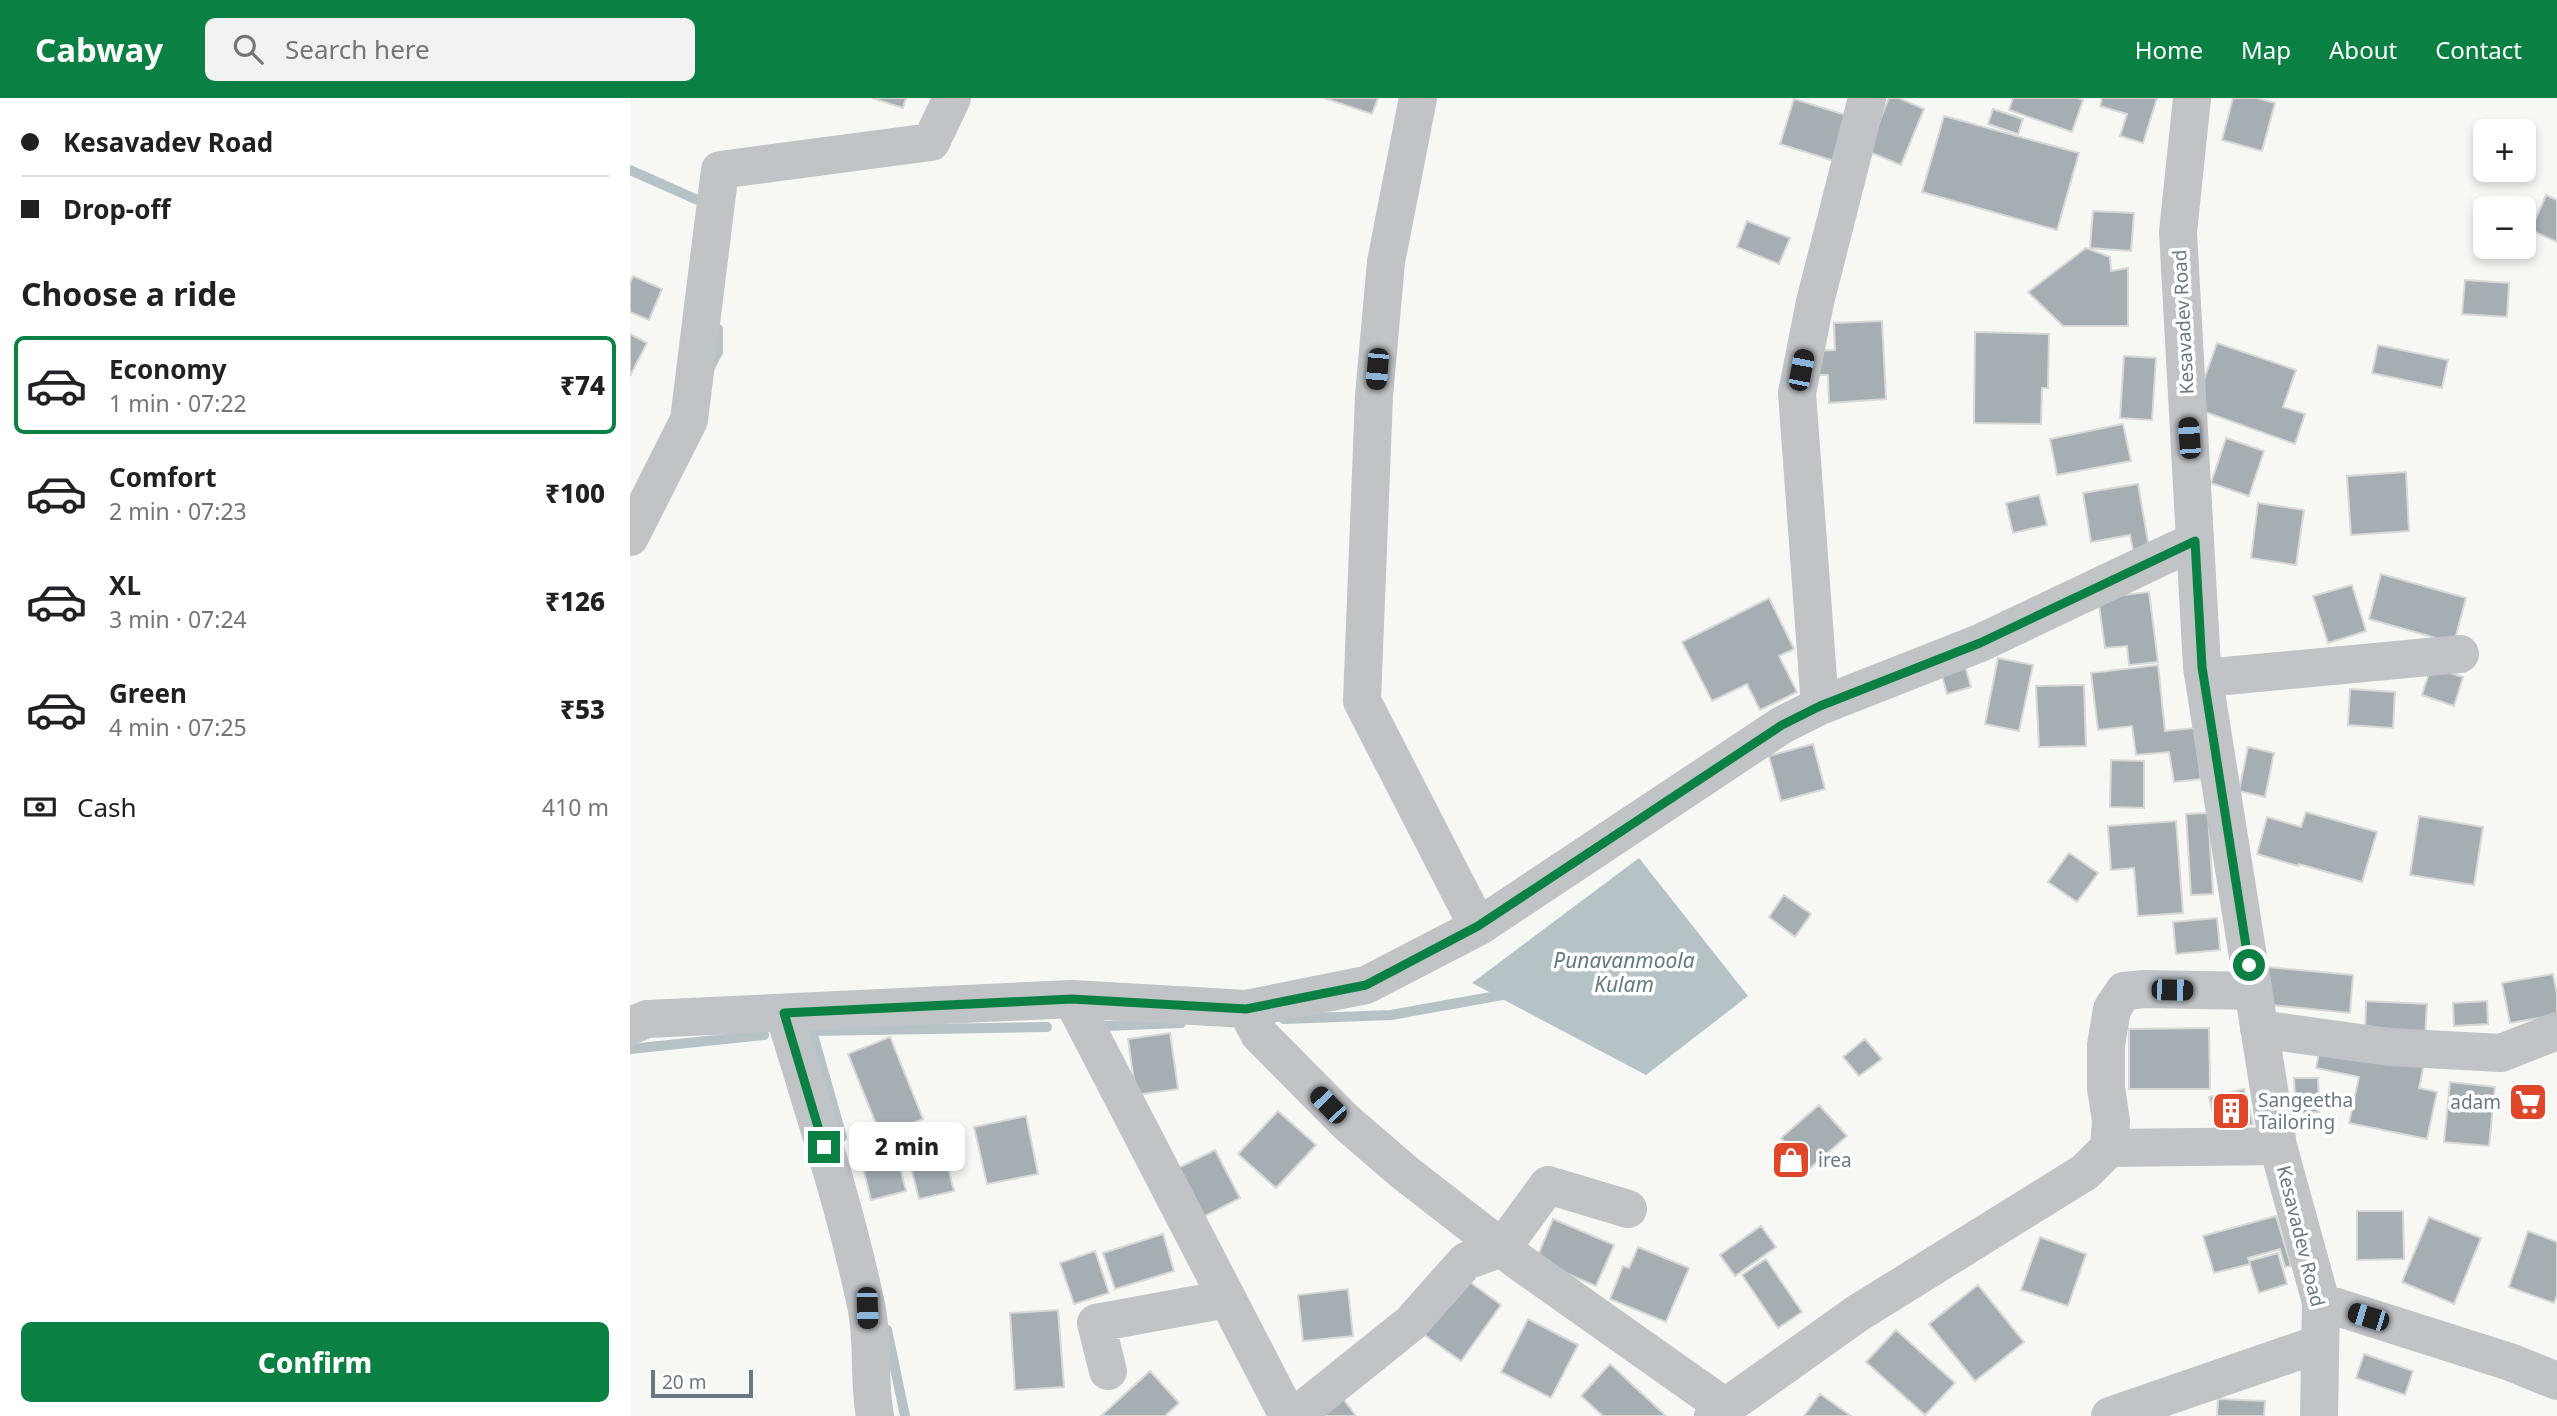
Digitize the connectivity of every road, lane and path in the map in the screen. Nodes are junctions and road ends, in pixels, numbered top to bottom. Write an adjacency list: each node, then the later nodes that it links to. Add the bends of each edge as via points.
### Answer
1 (952, 98): 5 (street, via 931,142 720,170 689,420)
2 (1418, 98): 10 (street, via 1386,262 1374,396 1362,701)
3 (1867, 98): 9 (street, via 1797,393)
4 (2192, 98): 6 (street, Kesavadev Road, via 2178,232)
5 (630, 537)
6 (2195, 541): 8 (street, Kesavadev Road); 9 (street, via 1980,643)
7 (2460, 653): 8 (street)
8 (2204, 678): 11 (street, Kesavadev Road)
9 (1820, 706): 10 (street, via 1771,732)
10 (1478, 926): 13 (street, via 1366,985)
11 (2253, 991): 16 (street, Kesavadev Road); 19 (street, via 2124,991 2112,1009 2106,1045)
12 (1072, 999): 13 (street); 14 (street); 22 (street)
13 (1246, 1009): 21 (street, via 1259,1034 1346,1122)
14 (784, 1013): 15 (street, via 648,1019); 28 (street, via 867,1308)
15 (630, 1026)
16 (2259, 1029): 17 (street, via 2389,1047 2501,1053); 18 (street, Kesavadev Road)
17 (2557, 1031)
18 (2278, 1146): 19 (street); 23 (street, Kesavadev Road)
19 (2109, 1148): 27 (street, via 2085,1172 1858,1314)
20 (1628, 1209): 21 (street, via 1548,1185)
21 (1502, 1248): 27 (street); 30 (street, via 1466,1261 1411,1323)
22 (1227, 1298): 25 (street, via 1096,1323); 29 (street)
23 (2321, 1302): 24 (street, Kesavadev Road); 26 (street)
24 (2319, 1343): 31 (street); 32 (street, Kesavadev Road)
25 (1108, 1371)
26 (2557, 1381)
27 (1719, 1411)
28 (875, 1416)
29 (1288, 1416)
30 (1295, 1416)
31 (2110, 1416)
32 (2319, 1416)

